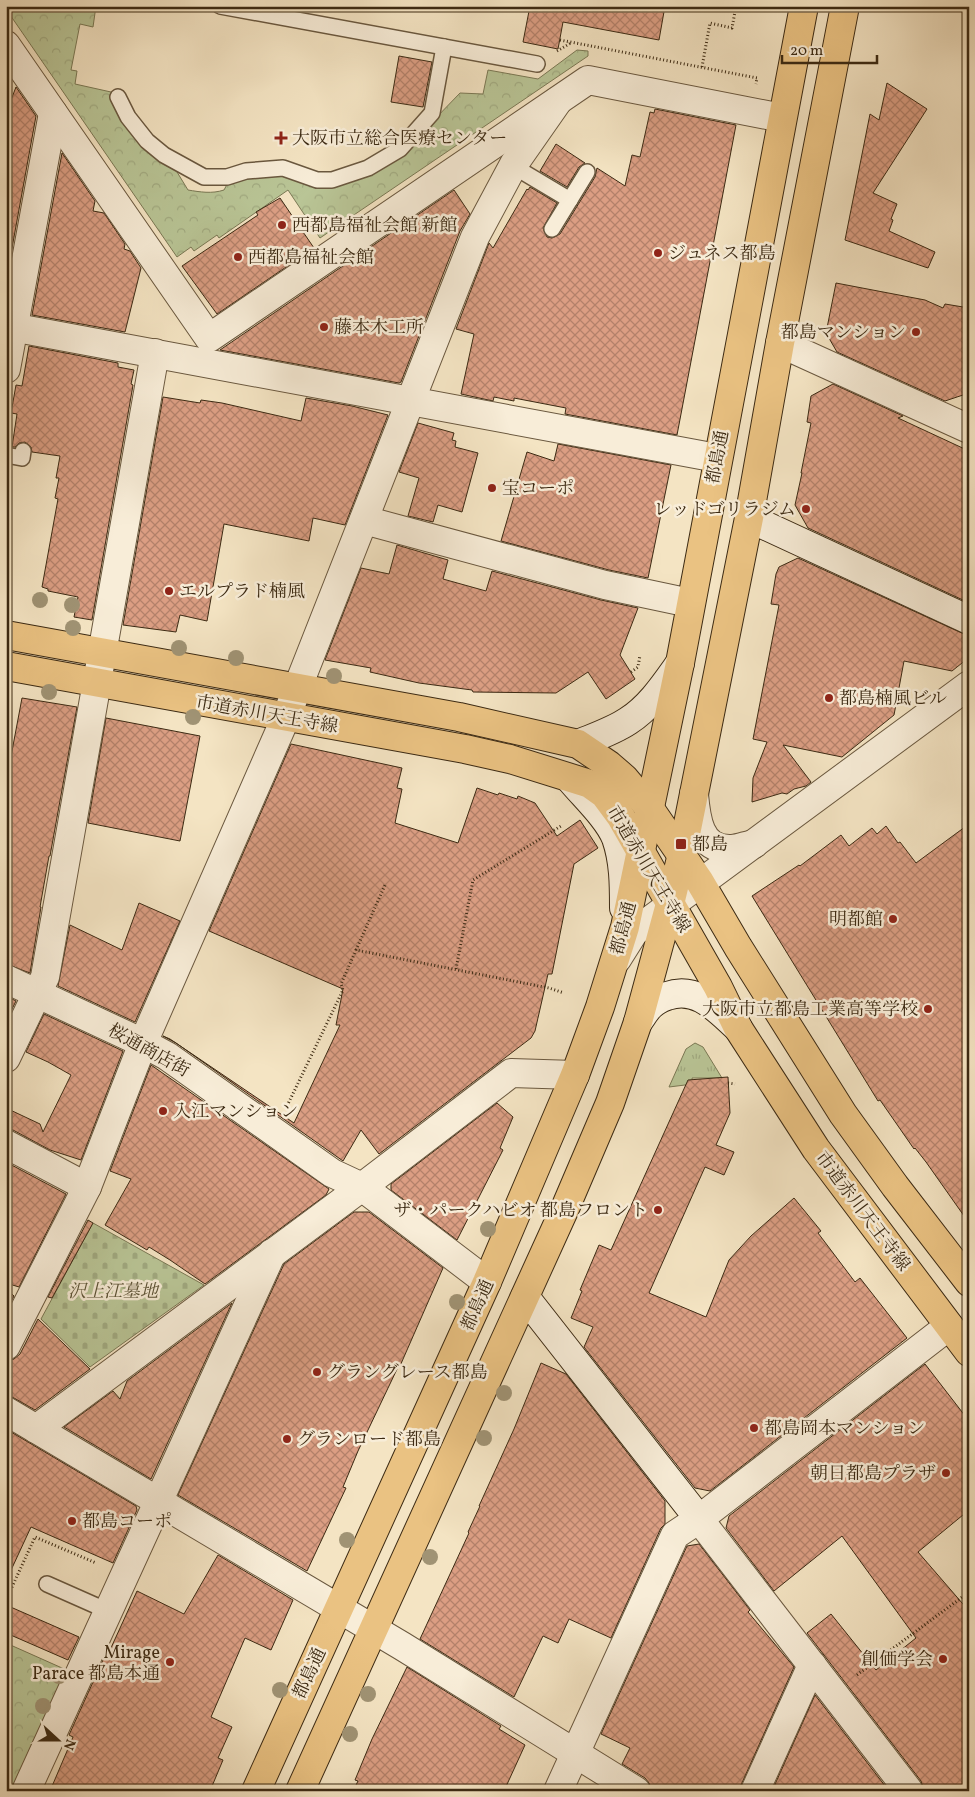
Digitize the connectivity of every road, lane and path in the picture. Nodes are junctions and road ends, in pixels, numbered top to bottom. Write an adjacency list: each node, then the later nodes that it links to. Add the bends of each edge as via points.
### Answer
1 (220, 6): 7 (lane)
2 (736, 6): 9 (path, via 732,28 710,23)
3 (804, 6): 14 (main road, 都島通)
4 (845, 6): 20 (main road)
5 (560, 40): 9 (path)
6 (6, 45): 13 (street)
7 (444, 47): 8 (lane); 11 (lane, via 432,113 400,149 368,168 332,180 317,180 283,168 246,171 227,177 204,177 164,155 147,141 128,118)
8 (537, 64)
9 (702, 67): 10 (path)
10 (757, 78)
11 (118, 98)
12 (558, 101): 14 (street, via 588,80); 15 (street); 21 (street)
13 (53, 113): 19 (street); 21 (street)
14 (782, 118): 28 (main road, 都島通)
15 (513, 166): 17 (lane); 24 (street, via 475,237)
16 (587, 172): 17 (lane)
17 (570, 200): 18 (lane)
18 (552, 229)
19 (10, 326): 22 (street); 23 (street)
20 (780, 343): 25 (street); 29 (main road)
21 (207, 350): 22 (street); 24 (street)
22 (155, 354): 34 (street)
23 (6, 368)
24 (410, 401): 28 (street); 30 (street)
25 (968, 428)
26 (23, 451): 27 (lane, via 22,458)
27 (6, 455)
28 (717, 458): 31 (main road, 都島通)
29 (749, 518): 32 (street); 45 (main road)
30 (364, 520): 31 (street, via 605,586); 41 (street)
31 (690, 603): 36 (main road, 都島通)
32 (969, 620)
33 (6, 635): 34 (main road, 市道赤川天王寺線)
34 (103, 653): 39 (street); 41 (main road, 市道赤川天王寺線)
35 (640, 655): 38 (path, via 638,668)
36 (680, 663): 43 (street, via 646,707 629,721); 46 (main road, 都島通)
37 (6, 666): 39 (main road, 市道赤川天王寺線)
38 (631, 672)
39 (98, 683): 42 (main road, 市道赤川天王寺線); 60 (street, via 45,977)
40 (969, 685): 48 (street)
41 (298, 687): 42 (street); 43 (main road, 市道赤川天王寺線)
42 (286, 717): 44 (main road, 市道赤川天王寺線, via 501,757); 63 (street)
43 (578, 744): 46 (main road, 市道赤川天王寺線, via 624,778)
44 (570, 779): 49 (main road, 市道赤川天王寺線, via 590,784 604,794); 54 (street, via 615,837 622,867)
45 (694, 792): 48 (street, via 702,833 714,846 731,849); 50 (main road)
46 (650, 809): 49 (main road, 都島通); 50 (main road, 市道赤川天王寺線)
47 (561, 826): 57 (path, via 473,880)
48 (754, 844): 51 (street)
49 (641, 851): 53 (main road, 市道赤川天王寺線); 54 (main road, 都島通)
50 (682, 854): 51 (main road, 市道赤川天王寺線); 53 (main road)
51 (700, 882): 53 (street); 74 (main road, 市道赤川天王寺線, via 843,1114)
52 (384, 885): 55 (path)
53 (670, 904): 56 (street, via 634,932); 61 (main road); 62 (main road, 市道赤川天王寺線)
54 (625, 927): 56 (main road, 都島通)
55 (356, 950): 57 (path); 68 (path, via 341,984 344,990)
56 (613, 966): 65 (main road, 都島通)
57 (456, 970): 59 (path)
58 (6, 978): 60 (street, 桜通商店街)
59 (564, 993)
60 (38, 994): 63 (street, 桜通商店街); 64 (street)
61 (638, 1022): 62 (street, via 650,1006 662,998 685,993 711,1004); 75 (main road, via 610,1103)
62 (738, 1028): 76 (main road, 市道赤川天王寺線, via 816,1149)
63 (143, 1043): 68 (street, 桜通商店街, via 167,1056); 70 (street)
64 (6, 1058)
65 (575, 1075): 71 (street, via 511,1073); 73 (main road, 都島通)
66 (728, 1083): 67 (path)
67 (735, 1084)
68 (278, 1135): 71 (street, 桜通商店街, via 332,1173)
69 (6, 1144): 70 (street)
70 (88, 1187): 77 (street)
71 (362, 1187): 72 (street); 73 (street, 桜通商店街)
72 (273, 1252): 80 (street); 81 (street)
73 (487, 1282): 85 (main road, 都島通)
74 (969, 1282)
75 (525, 1297): 82 (street); 87 (main road)
76 (949, 1326): 78 (main road, 市道赤川天王寺線); 82 (street)
77 (6, 1346)
78 (969, 1352)
79 (6, 1411): 80 (street)
80 (36, 1429): 81 (street)
81 (158, 1500): 85 (street); 86 (street)
82 (699, 1519): 88 (street); 90 (street, via 675,1535)
83 (47, 1584): 86 (lane)
84 (969, 1592): 89 (path)
85 (339, 1608): 87 (street); 92 (main road, 都島通)
86 (108, 1610): 91 (street)
87 (374, 1629): 90 (street); 93 (main road)
88 (812, 1665): 89 (street); 96 (street)
89 (833, 1693): 97 (street)
90 (575, 1753): 94 (street); 95 (street)
91 (26, 1791)
92 (256, 1791)
93 (300, 1791)
94 (558, 1791)
95 (636, 1791)
96 (755, 1791)
97 (909, 1791)

